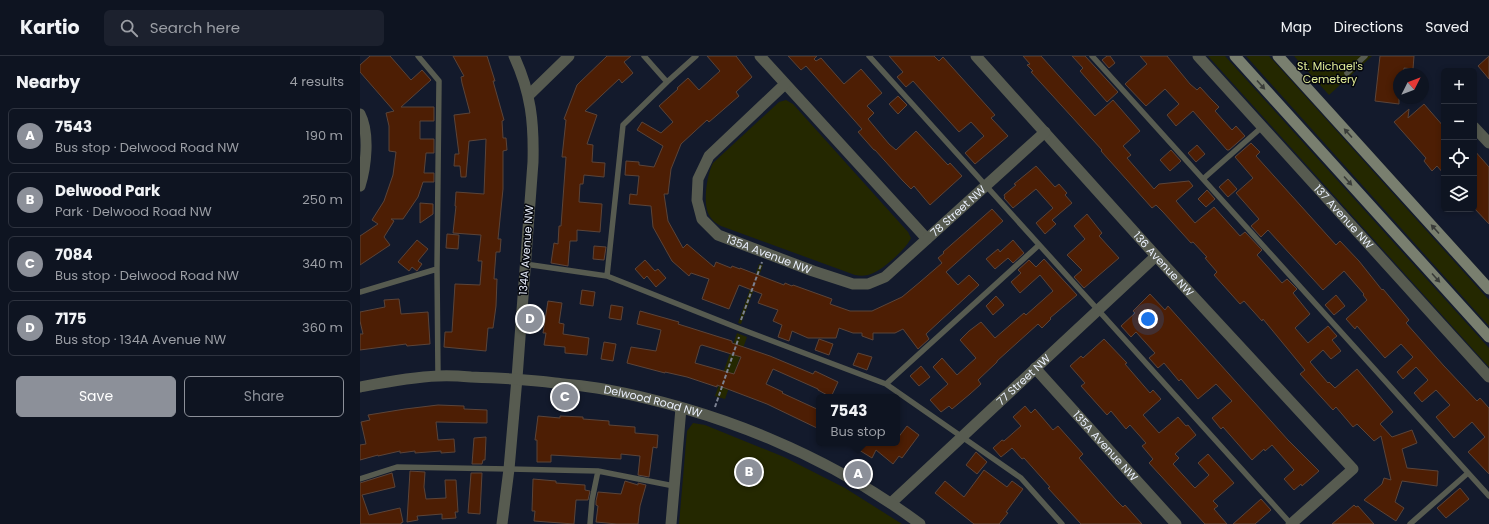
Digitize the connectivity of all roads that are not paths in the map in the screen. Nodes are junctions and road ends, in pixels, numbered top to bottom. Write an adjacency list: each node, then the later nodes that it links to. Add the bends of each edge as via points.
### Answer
1 (418, 56): 30 (lane, via 439,81)
2 (514, 56): 17 (street, 134A Avenue NW)
3 (570, 56): 17 (street)
4 (644, 56): 15 (lane)
5 (696, 56): 15 (lane)
6 (760, 56): 16 (street)
7 (869, 56): 25 (lane)
8 (976, 56): 21 (street, 136 Avenue NW)
9 (1092, 56): 23 (lane)
10 (1198, 56): 19 (street, 137 Avenue NW)
11 (1235, 56): 36 (main road, one-way to 36)
12 (1278, 56): 33 (main road, one-way to 12)
13 (1365, 56): 14 (lane)
14 (1346, 73)
15 (667, 82): 31 (lane, via 623,125)
16 (785, 84): 26 (street); 32 (street, 135A Avenue NW, via 709,156 698,179 697,200 702,219 718,235 813,271 853,284)
17 (529, 95): 29 (street, 134A Avenue NW, via 533,155)
18 (360, 114): 24 (street, via 365,132 364,168)
19 (1262, 126): 23 (lane); 39 (street, 137 Avenue NW)
20 (1477, 130): 22 (street)
21 (1044, 132): 25 (street, 78 Street NW); 28 (street, 136 Avenue NW)
22 (1489, 144)
23 (1203, 180): 47 (lane)
24 (360, 186)
25 (986, 186): 26 (street, 78 Street NW); 27 (lane)
26 (927, 239): 32 (street, 78 Street NW, via 884,277)
27 (1039, 245): 35 (lane); 41 (lane)
28 (1156, 256): 35 (street, 77 Street NW); 58 (street, 136 Avenue NW, via 1353,469)
29 (525, 264): 31 (lane); 40 (street, 134A Avenue NW)
30 (437, 269): 34 (lane); 38 (lane)
31 (607, 276): 41 (lane)
32 (868, 284)
33 (1489, 289)
34 (360, 292)
35 (1098, 310): 37 (street, 77 Street NW); 58 (lane)
36 (1489, 337)
37 (1034, 368): 44 (street, 77 Street NW); 57 (street, 135A Avenue NW)
38 (438, 376): 40 (street, Delwood Road NW); 42 (street, Delwood Road NW)
39 (1489, 377)
40 (517, 378): 43 (street, Delwood Road NW, via 602,389); 45 (street, 134A Avenue NW)
41 (886, 384): 44 (lane)
42 (360, 387)
43 (681, 408): 49 (street); 51 (street, Delwood Road NW, via 792,449)
44 (962, 436): 51 (street, 77 Street NW); 56 (lane, via 1021,478)
45 (509, 469): 46 (lane); 48 (lane, via 397,467); 52 (street, 134A Avenue NW)
46 (598, 471): 49 (lane); 53 (lane)
47 (1468, 473): 50 (lane); 59 (lane)
48 (360, 479)
49 (674, 486): 54 (street)
50 (1489, 496)
51 (891, 503): 55 (street, Delwood Road NW)
52 (502, 524)
53 (590, 524)
54 (671, 524)
55 (920, 524)
56 (1062, 524)
57 (1176, 524)
58 (1291, 524)
59 (1410, 524)

